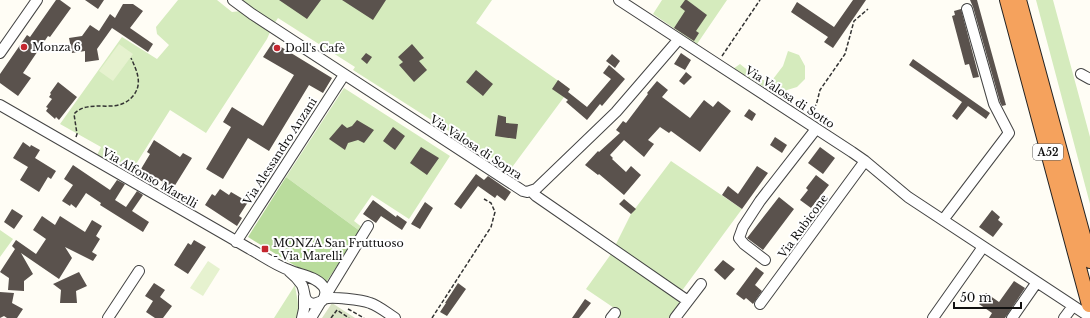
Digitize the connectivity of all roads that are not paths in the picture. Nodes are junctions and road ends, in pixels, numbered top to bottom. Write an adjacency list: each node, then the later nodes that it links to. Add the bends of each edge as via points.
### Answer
1 (37, 0): 8 (street)
2 (233, 0): 10 (street, Via Valosa di Sopra)
3 (619, 0): 7 (street, Via Valosa di Sotto)
4 (1007, 0): 33 (highway, A52)
5 (1019, 0): 21 (highway, A52)
6 (967, 9): 16 (street, via 994,104 1009,133)
7 (679, 39): 13 (street, Via Valosa di Sotto); 15 (street, via 616,112)
8 (0, 53)
9 (1081, 74): 11 (street)
10 (344, 75): 15 (street, Via Valosa di Sopra, via 519,190); 18 (street, Via Alessandro Anzani)
11 (1090, 79)
12 (0, 105): 18 (street, Via Alfonso Marelli)
13 (812, 126): 14 (street, Via Valosa di Sotto); 20 (street, via 743,227 739,238)
14 (865, 161): 16 (street, Via Valosa di Sotto, via 908,197); 31 (street, Via Rubicone)
15 (531, 191): 30 (street)
16 (943, 220): 19 (street, Via Valosa di Sotto)
17 (368, 226): 26 (street)
18 (236, 242): 23 (street, Via Alfonso Marelli)
19 (983, 246): 24 (street, Via Valosa di Sotto); 39 (street)
20 (765, 260)
21 (1090, 260)
22 (139, 271): 34 (street)
23 (289, 271): 26 (street, Via Alfonso Marelli, via 307,276); 27 (street, Via Alfonso Marelli, via 297,278)
24 (1037, 282): 32 (street, Via Valosa di Sotto); 40 (street)
25 (701, 284): 30 (street)
26 (324, 286): 27 (street, via 315,282 310,283); 28 (street, via 326,292); 29 (street, Via Alfonso Marelli)
27 (304, 293): 28 (street, Via Alfonso Marelli, via 310,304); 35 (street)
28 (322, 301): 29 (street, Via Alfonso Marelli); 36 (street)
29 (344, 301): 37 (street, Via Alfonso Marelli, via 370,303)
30 (688, 301): 38 (street)
31 (760, 304)
32 (1073, 306): 33 (street, Via Valosa di Sotto); 41 (street)
33 (1090, 311)
34 (108, 318)
35 (302, 318)
36 (311, 318)
37 (395, 318)
38 (675, 318)
39 (933, 318)
40 (1012, 318)
41 (1064, 318)

